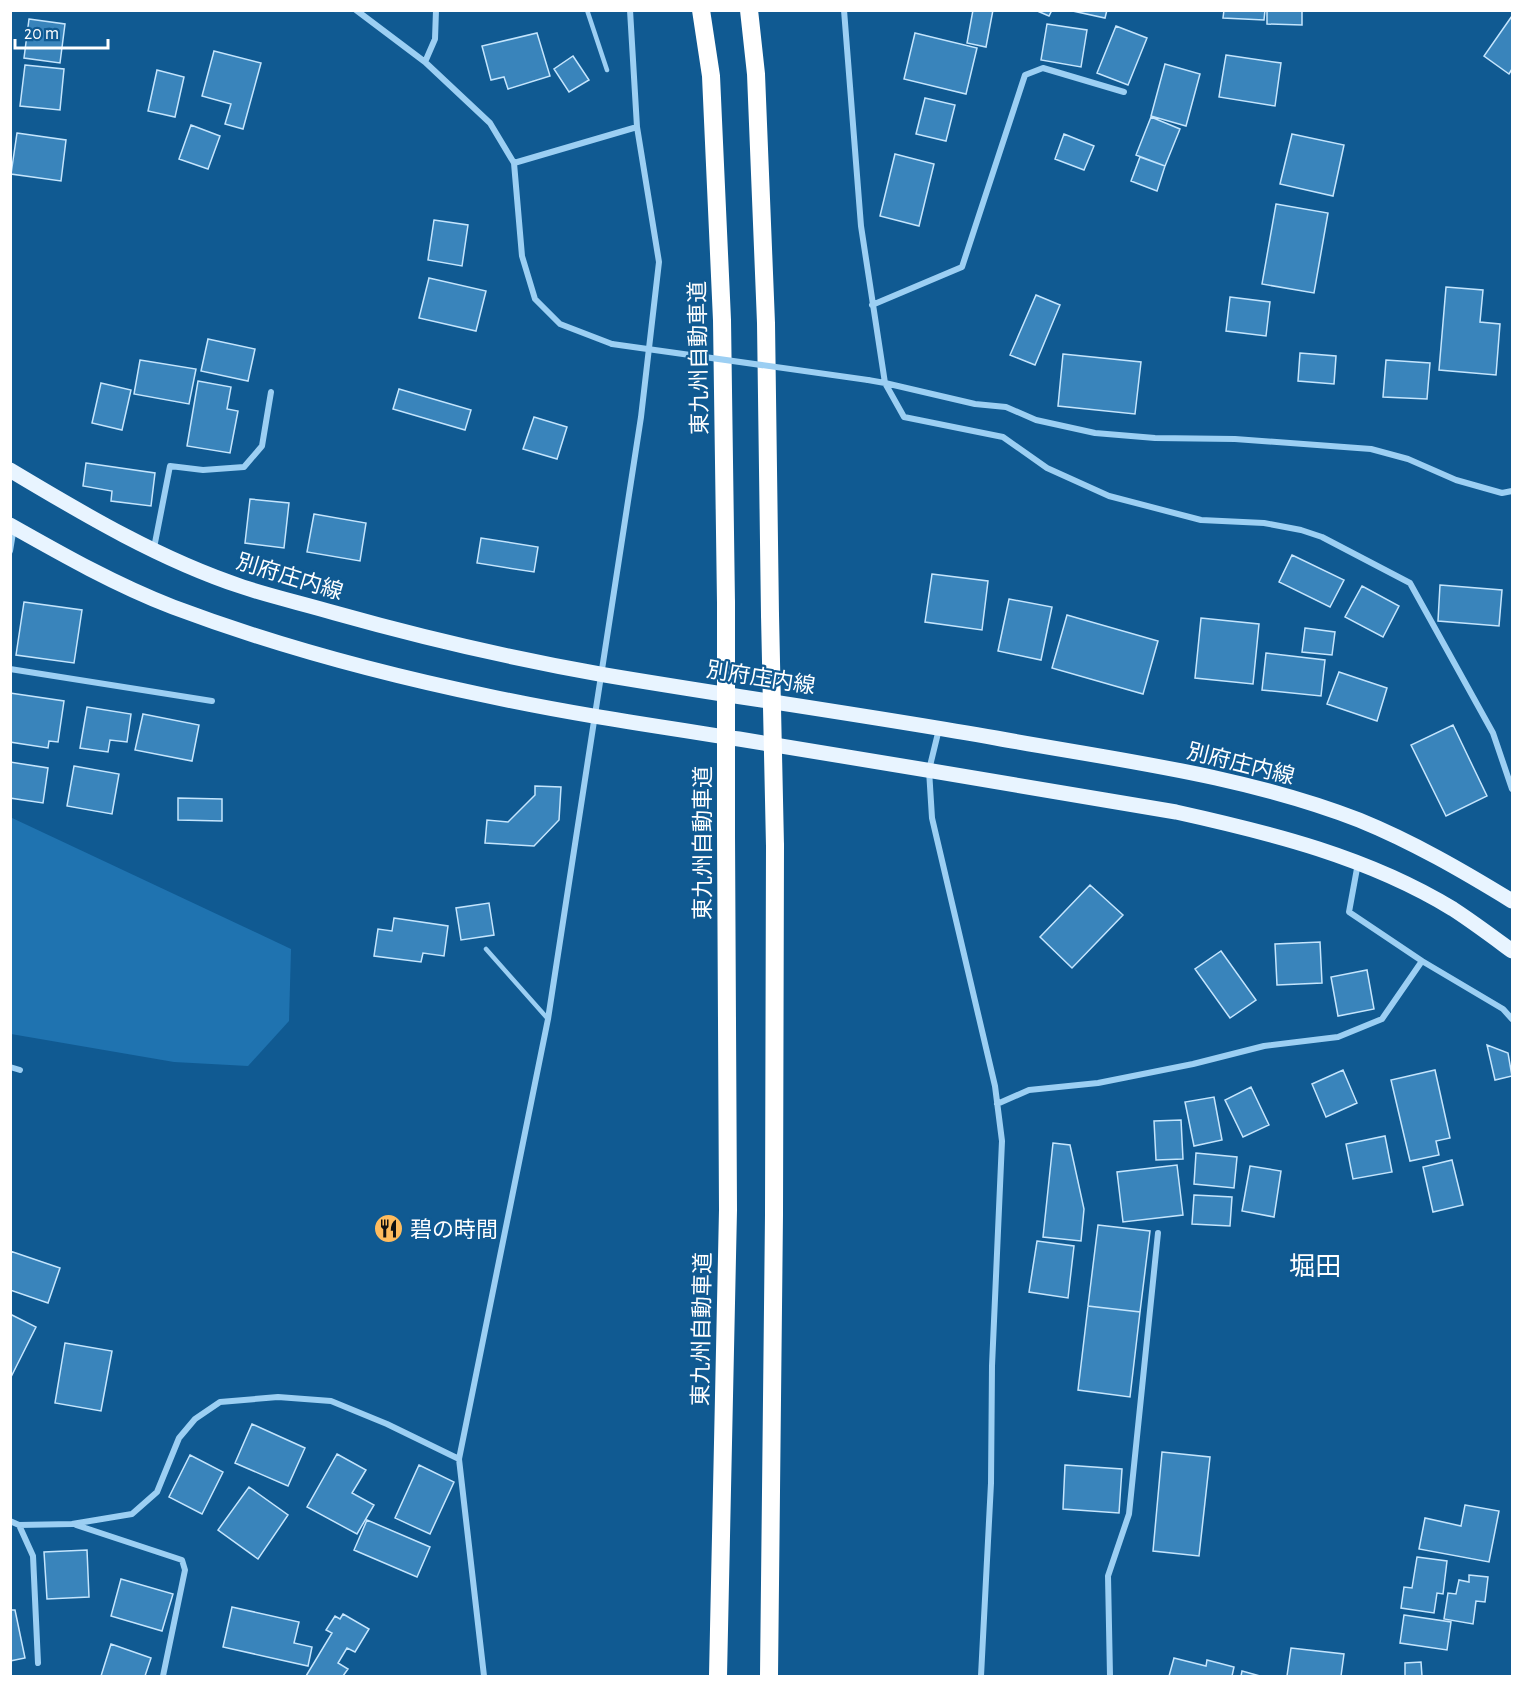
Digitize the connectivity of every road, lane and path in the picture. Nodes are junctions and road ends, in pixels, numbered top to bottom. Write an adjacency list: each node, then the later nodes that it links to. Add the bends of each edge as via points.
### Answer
1 (356, 10): 8 (street)
2 (436, 10): 8 (street, via 435,39)
3 (587, 10): 9 (lane)
4 (630, 10): 11 (street)
5 (701, 10): 46 (highway, 東九州自動車道, bridge, via 711,76 722,320 726,603 728,1210)
6 (749, 10): 47 (highway, bridge, via 756,74 766,323 775,846)
7 (844, 10): 13 (street, via 861,226)
8 (425, 62): 12 (street, via 489,123)
9 (607, 70)
10 (1124, 92): 13 (street, via 1043,68 1025,75 962,267)
11 (637, 127): 12 (street); 22 (street, via 659,262 641,417)
12 (514, 163): 14 (street, bridge, via 522,256 535,299 560,324 612,344)
13 (872, 305): 14 (street)
14 (885, 383): 17 (street, via 975,404 1006,407 1036,420 1095,433 1371,449 1408,459 1455,480 1502,493); 27 (street, via 904,417 1003,437 1047,468 1109,496 1201,519 1301,530 1410,583 1493,733)
15 (272, 392): 19 (street, via 262,446 244,466 203,470 170,466)
16 (10, 470): 19 (main road, 別府庄内線, via 95,521)
17 (1512, 491)
18 (12, 526): 20 (street); 24 (main road, via 92,570 237,630 488,697)
19 (154, 549): 22 (main road, 別府庄内線, via 254,590 454,644)
20 (10, 550)
21 (10, 669): 23 (street)
22 (603, 674): 24 (street); 25 (main road, 別府庄内線)
23 (212, 701)
24 (596, 716): 26 (main road); 33 (street)
25 (939, 728): 26 (street); 29 (main road, 別府庄内線, via 1184,772 1302,801 1417,846)
26 (928, 770): 28 (main road, via 1176,812 1281,837); 37 (street, via 932,818)
27 (1512, 789)
28 (1358, 862): 31 (main road, via 1453,909); 32 (street, via 1349,912)
29 (1512, 902)
30 (486, 949): 33 (lane)
31 (1512, 951)
32 (1422, 961): 34 (street, via 1503,1009); 37 (street, via 1382,1019 1338,1037 1263,1046 1098,1083 1029,1090)
33 (548, 1019): 39 (street)
34 (1512, 1019)
35 (10, 1066): 36 (street)
36 (20, 1070)
37 (997, 1104): 48 (street, via 1002,1141)
38 (1158, 1233): 49 (street, via 1129,1514 1108,1576)
39 (459, 1459): 41 (street, via 331,1401 278,1397 220,1402 195,1419 179,1438 157,1492 132,1514); 45 (street)
40 (10, 1521): 42 (street)
41 (72, 1524): 42 (street); 44 (street, via 182,1560 185,1570)
42 (20, 1525): 43 (street, via 33,1557)
43 (38, 1663)
44 (163, 1677)
45 (484, 1677)
46 (718, 1677)
47 (769, 1677)
48 (981, 1677)
49 (1110, 1677)

